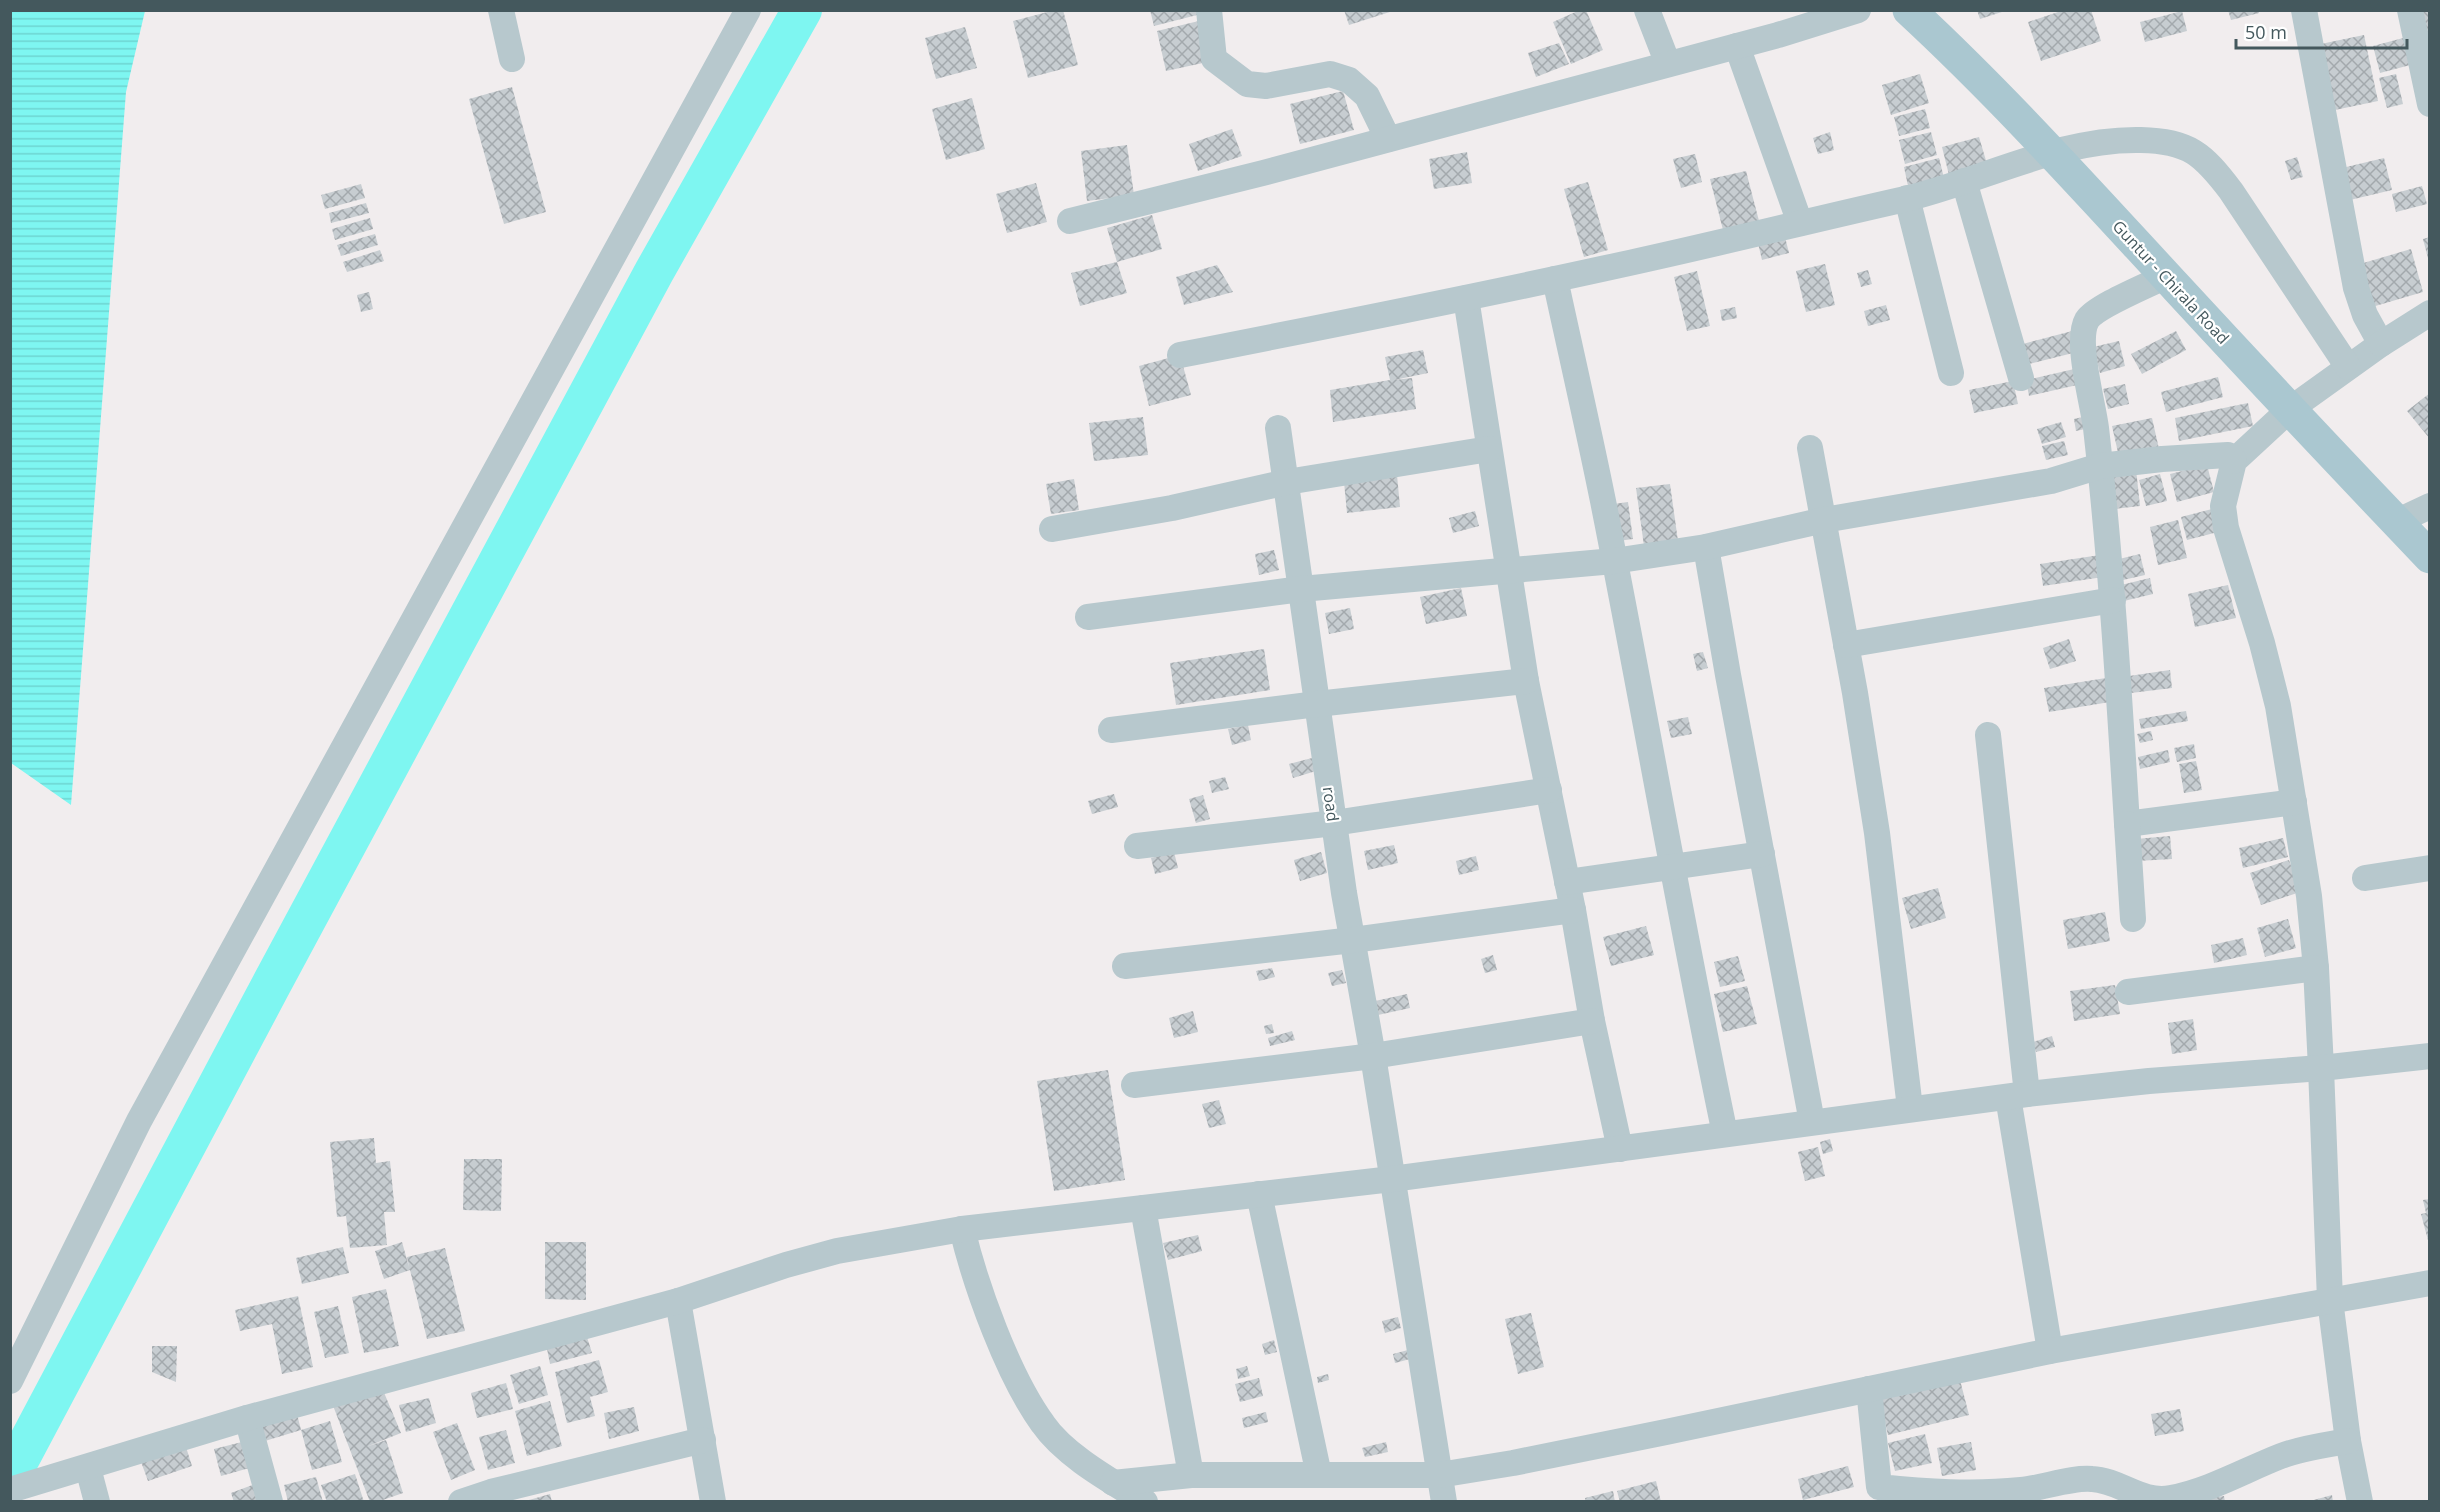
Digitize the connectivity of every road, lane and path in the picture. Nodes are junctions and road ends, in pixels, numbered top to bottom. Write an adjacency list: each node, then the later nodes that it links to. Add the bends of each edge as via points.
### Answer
1 (501, 10): 10 (street)
2 (748, 10): 85 (street, via 139,1121)
3 (1209, 10): 13 (street, via 1214,59 1239,79 1266,86 1329,74 1349,80 1367,96)
4 (1647, 10): 11 (street)
5 (1858, 10): 9 (street)
6 (1909, 10): 14 (main road, Guntur - Chirala Road)
7 (2304, 10): 23 (street, via 2356,288)
8 (2410, 10): 12 (street)
9 (1737, 45): 11 (street); 18 (street)
10 (512, 59)
11 (1668, 63): 13 (street)
12 (2430, 104)
13 (1388, 139): 17 (street)
14 (2053, 153): 15 (street); 19 (main road, Guntur - Chirala Road); 25 (street, via 2115,140 2176,144 2195,151 2231,191)
15 (1964, 181): 16 (street); 27 (street)
16 (1907, 198): 18 (street); 26 (street)
17 (1070, 221)
18 (1800, 223): 20 (street)
19 (2166, 276): 28 (main road, Guntur - Chirala Road); 33 (street, via 2102,308 2088,319 2082,333)
20 (1555, 279): 21 (street); 41 (street)
21 (1466, 298): 24 (street); 31 (street)
22 (2430, 313): 23 (street)
23 (2381, 344): 25 (street)
24 (1180, 355)
25 (2348, 367): 28 (street)
26 (1951, 373)
27 (2021, 378)
28 (2289, 410): 32 (street); 37 (main road, Guntur - Chirala Road)
29 (1278, 428): 34 (street, road)
30 (1810, 448): 36 (street)
31 (1489, 449): 34 (street); 42 (street)
32 (2234, 461): 33 (street, via 2228,455); 52 (street, via 2223,506 2226,528 2278,706)
33 (2100, 466): 36 (street, via 2051,481); 44 (street)
34 (1287, 482): 38 (street); 43 (street, road)
35 (2430, 506): 37 (street)
36 (1824, 520): 39 (street); 46 (street)
37 (2396, 522): 40 (main road, Guntur - Chirala Road)
38 (1052, 529)
39 (1706, 547): 41 (street); 56 (street)
40 (2430, 557)
41 (1614, 561): 42 (street); 57 (street)
42 (1510, 572): 43 (street); 47 (street)
43 (1301, 589): 45 (street); 48 (street, road)
44 (2113, 600): 46 (street); 54 (street)
45 (1088, 617)
46 (1846, 645): 73 (street, via 1877,833)
47 (1526, 681): 48 (street); 51 (street)
48 (1317, 704): 49 (street); 53 (street, road)
49 (1111, 730)
50 (1988, 735): 72 (street)
51 (1549, 790): 53 (street); 60 (street)
52 (2294, 802): 54 (street); 65 (street)
53 (1334, 823): 55 (street); 63 (street, road)
54 (2127, 824): 62 (street)
55 (1137, 846)
56 (1762, 854): 57 (street); 74 (street)
57 (1673, 866): 60 (street); 75 (street)
58 (2430, 868): 59 (street)
59 (2366, 878)
60 (1567, 882): 61 (street)
61 (1573, 910): 63 (street); 67 (street)
62 (2133, 919)
63 (1353, 940): 64 (street); 68 (street, road)
64 (1125, 966)
65 (2316, 968): 66 (street); 70 (street)
66 (2128, 992)
67 (1592, 1021): 68 (street); 76 (street)
68 (1373, 1056): 71 (street); 77 (street, road)
69 (2430, 1056): 70 (street)
70 (2321, 1068): 72 (street); 82 (street)
71 (1134, 1085)
72 (2017, 1095): 73 (street); 84 (street)
73 (1910, 1108): 74 (street)
74 (1812, 1122): 75 (street)
75 (1725, 1134): 76 (street)
76 (1620, 1149): 77 (street)
77 (1392, 1179): 78 (street); 93 (street, road)
78 (1259, 1194): 79 (street); 92 (street)
79 (1143, 1208): 80 (street); 91 (street)
80 (962, 1229): 83 (street, via 837,1251); 94 (street, via 992,1320 1017,1380 1043,1425 1067,1449)
81 (2430, 1283): 82 (street)
82 (2330, 1300): 84 (street); 89 (street)
83 (678, 1301): 87 (street); 88 (street)
84 (2050, 1351): 86 (street)
85 (10, 1381)
86 (1869, 1389): 93 (street, via 1590,1448); 96 (street)
87 (247, 1418): 90 (street); 99 (street)
88 (703, 1440): 100 (street); 101 (street)
89 (2348, 1441): 97 (street, via 2284,1455 2169,1499 2149,1499 2093,1479 2074,1480); 104 (street)
90 (88, 1468): 95 (street); 98 (street)
91 (1191, 1475): 92 (street); 94 (street)
92 (1319, 1475): 93 (street)
93 (1439, 1475): 103 (street, road)
94 (1113, 1483): 102 (street)
95 (10, 1490)
96 (1880, 1494): 97 (street)
97 (2044, 1495)
98 (97, 1502)
99 (270, 1502)
100 (461, 1502)
101 (713, 1502)
102 (1145, 1502)
103 (1444, 1502)
104 (2360, 1502)

